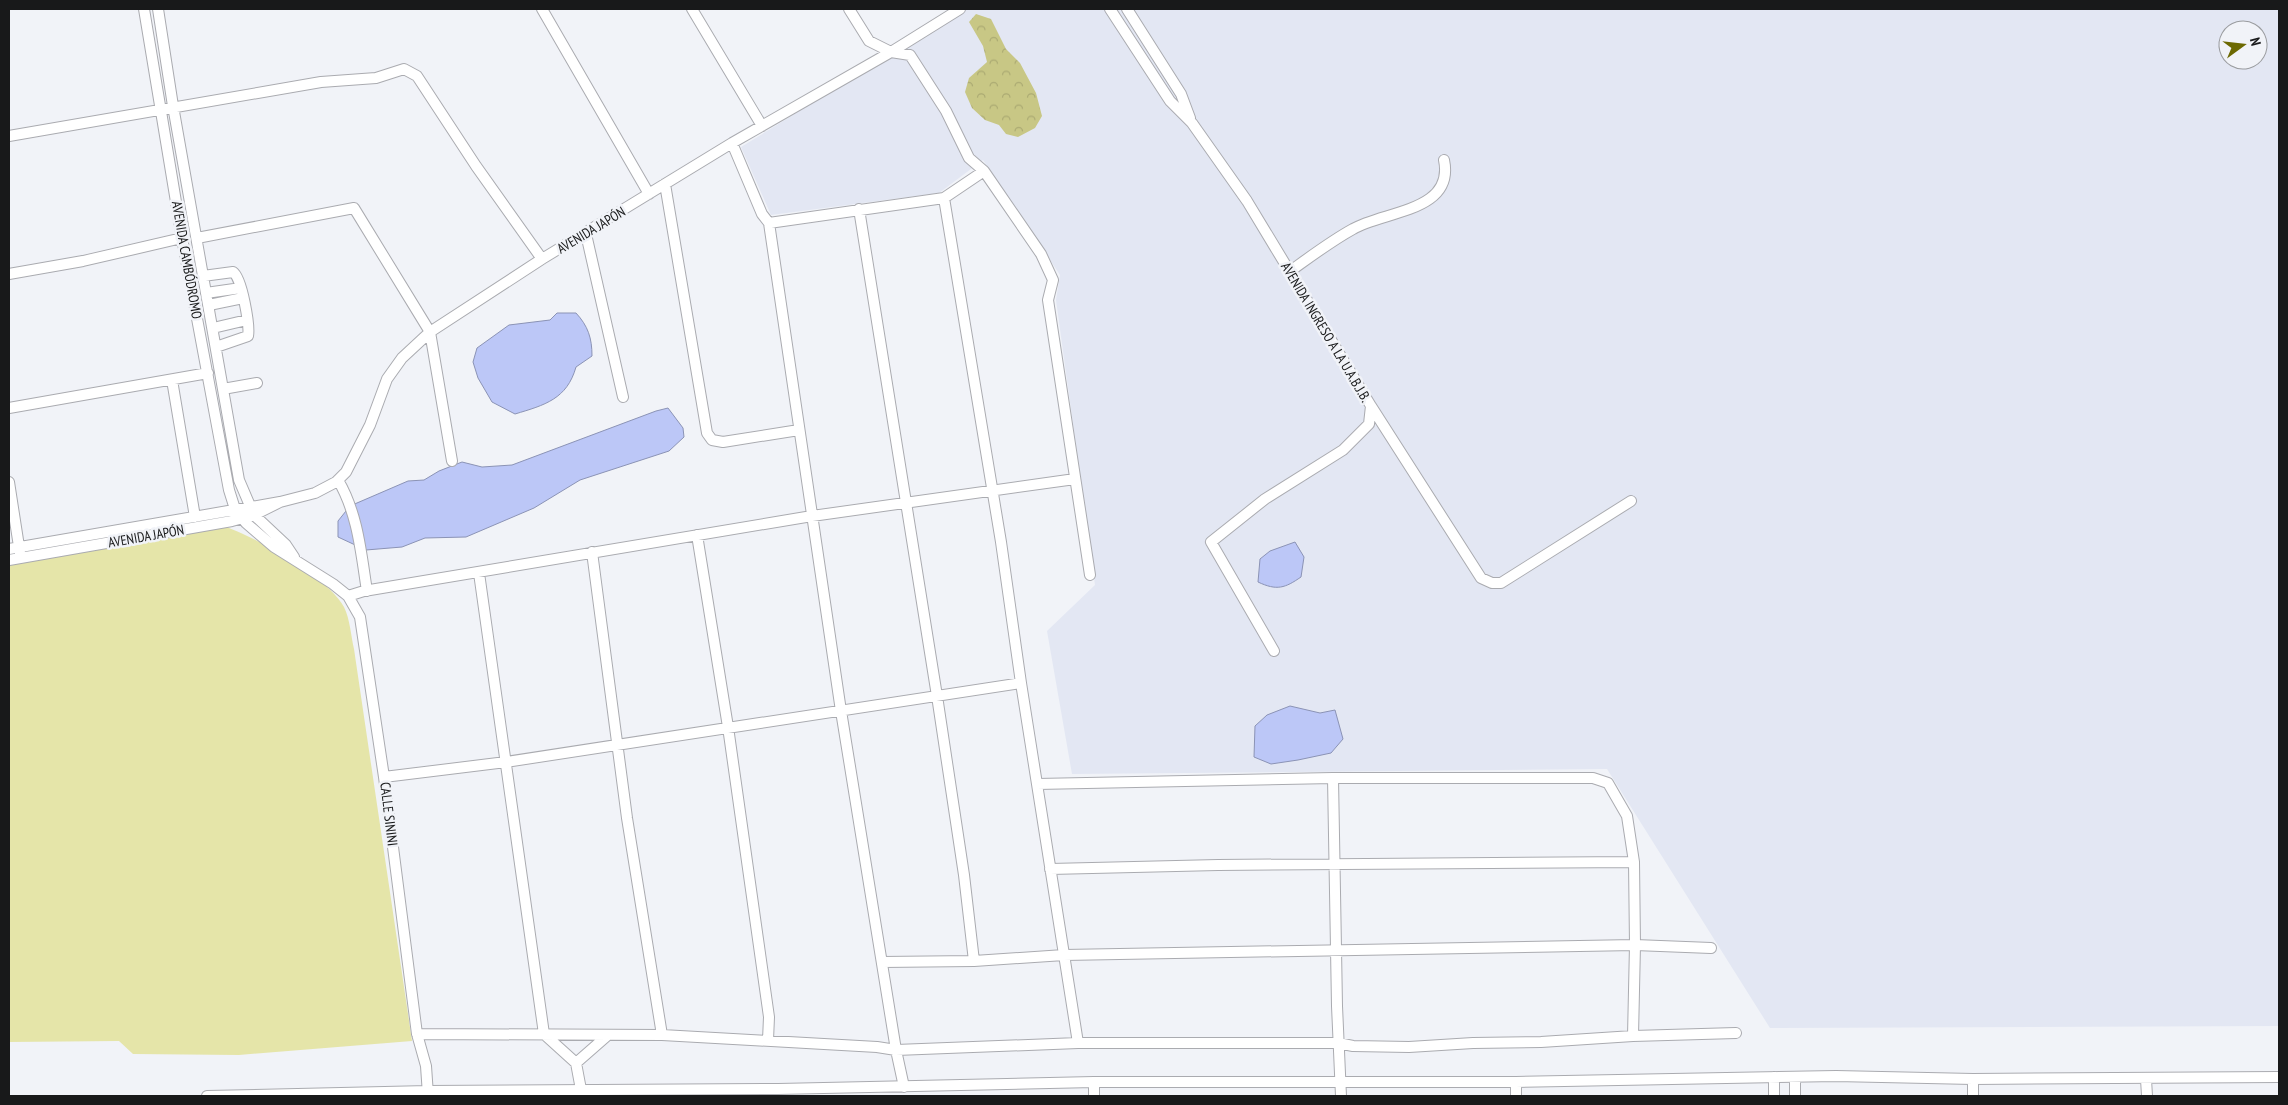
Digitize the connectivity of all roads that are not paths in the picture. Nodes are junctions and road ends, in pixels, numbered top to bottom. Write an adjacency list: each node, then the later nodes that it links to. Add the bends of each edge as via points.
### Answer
1 (144, 9): 11 (street, AVENIDA CAMBÓDROMO)
2 (158, 9): 10 (street, AVENIDA CAMBÓDROMO)
3 (542, 9): 19 (street)
4 (692, 9): 13 (street)
5 (849, 9): 9 (street, via 869,41)
6 (960, 9): 9 (street, AVENIDA JAPÓN)
7 (1110, 9): 12 (street, AVENIDA INGRESO A LA U.A.B.J.B., via 1170,101)
8 (1127, 9): 12 (street, AVENIDA INGRESO A LA U.A.B.J.B., via 1181,94)
9 (891, 52): 13 (street, AVENIDA JAPÓN); 17 (street, via 910,55 946,111 969,158)
10 (173, 106): 11 (street); 25 (street, AVENIDA CAMBÓDROMO); 26 (street, via 321,82 376,78 404,69 418,76)
11 (162, 108): 14 (street); 24 (street, AVENIDA CAMBÓDROMO)
12 (1192, 123): 27 (street, AVENIDA INGRESO A LA U.A.B.J.B., via 1247,201)
13 (762, 126): 15 (street, AVENIDA JAPÓN)
14 (9, 136)
15 (732, 143): 18 (street, AVENIDA JAPÓN); 22 (street, via 762,214)
16 (1444, 160): 27 (street, via 1442,186 1424,204 1353,229)
17 (984, 171): 20 (street); 46 (street, via 1040,254 1053,280 1048,300)
18 (665, 184): 19 (street, AVENIDA JAPÓN); 44 (street, via 707,433 712,440 722,442)
19 (650, 194): 23 (street, AVENIDA JAPÓN)
20 (944, 198): 21 (street); 49 (street)
21 (859, 208): 22 (street); 50 (street)
22 (770, 223): 44 (street)
23 (586, 234): 26 (street, AVENIDA JAPÓN); 41 (street)
24 (182, 238): 28 (street); 37 (street, AVENIDA CAMBÓDROMO)
25 (196, 238): 29 (street, AVENIDA CAMBÓDROMO); 35 (street, via 354,208)
26 (542, 259): 35 (street, AVENIDA JAPÓN)
27 (1289, 272): 42 (street, AVENIDA INGRESO A LA U.A.B.J.B.)
28 (9, 274)
29 (203, 276): 30 (street, AVENIDA CAMBÓDROMO); 31 (street, via 233,272 238,277)
30 (206, 293): 31 (street); 32 (street, AVENIDA CAMBÓDROMO)
31 (242, 293): 32 (street); 33 (street)
32 (208, 305): 34 (street, AVENIDA CAMBÓDROMO)
33 (247, 320): 34 (street); 36 (street, via 248,336)
34 (213, 328): 36 (street, AVENIDA CAMBÓDROMO)
35 (430, 332): 45 (street); 47 (street, AVENIDA JAPÓN, via 402,358 387,378 354,459)
36 (216, 347): 40 (street, AVENIDA CAMBÓDROMO)
37 (208, 373): 38 (street); 52 (street, AVENIDA CAMBÓDROMO)
38 (172, 380): 43 (street); 55 (street)
39 (258, 383): 40 (street)
40 (223, 389): 53 (street, AVENIDA CAMBÓDROMO, via 239,480)
41 (623, 397)
42 (1371, 406): 51 (street, via 1481,578 1492,584 1501,583); 66 (street, AVENIDA INGRESO A LA U.A.B.J.B., via 1369,424 1343,450 1265,499 1212,542)
43 (9, 408)
44 (799, 430): 54 (street)
45 (452, 461)
46 (1075, 479): 49 (street); 63 (street)
47 (338, 480): 53 (street, AVENIDA JAPÓN, via 315,493); 64 (street, via 353,512)
48 (9, 482): 58 (street)
49 (993, 490): 50 (street); 67 (street)
50 (906, 501): 54 (street); 68 (street)
51 (1632, 501)
52 (235, 510): 53 (street, AVENIDA JAPÓN); 55 (street, AVENIDA JAPÓN); 56 (street, CALLE SININI)
53 (252, 511): 56 (street, AVENIDA JAPÓN); 61 (street, CALLE SININI, via 286,544)
54 (812, 516): 57 (street); 69 (street)
55 (195, 517): 58 (street, AVENIDA JAPÓN)
56 (242, 518): 58 (street, AVENIDA JAPÓN); 61 (street, CALLE SININI, via 256,534)
57 (697, 535): 59 (street); 70 (street)
58 (16, 551): 60 (street, AVENIDA JAPÓN)
59 (592, 552): 62 (street); 71 (street)
60 (9, 560)
61 (296, 560): 65 (street, CALLE SININI)
62 (479, 573): 64 (street); 72 (street)
63 (1090, 575)
64 (367, 591): 65 (street)
65 (348, 596): 73 (street, CALLE SININI, via 362,627)
66 (1274, 651)
67 (1021, 683): 68 (street); 75 (street)
68 (937, 696): 69 (street); 83 (street)
69 (841, 712): 70 (street); 84 (street)
70 (728, 727): 71 (street); 91 (street, via 769,1017)
71 (618, 745): 72 (street); 89 (street)
72 (506, 762): 73 (street); 86 (street)
73 (384, 777): 85 (street, CALLE SININI)
74 (1333, 778): 75 (street); 76 (street, via 1593,778 1608,783 1627,816); 77 (street)
75 (1037, 784): 78 (street)
76 (1634, 862): 77 (street); 79 (street)
77 (1336, 864): 78 (street); 81 (street)
78 (1050, 869): 82 (street)
79 (1635, 945): 80 (street); 81 (street); 90 (street)
80 (1711, 948)
81 (1336, 950): 82 (street); 93 (street)
82 (1064, 955): 83 (street); 92 (street)
83 (974, 960): 84 (street)
84 (882, 962): 94 (street)
85 (417, 1034): 86 (street); 105 (street, CALLE SININI, via 426,1066)
86 (544, 1034): 88 (street); 95 (street)
87 (1736, 1034): 90 (street)
88 (608, 1035): 89 (street); 95 (street)
89 (662, 1035): 91 (street)
90 (1634, 1036): 93 (street, via 1409,1047)
91 (768, 1040): 94 (street)
92 (1078, 1043): 93 (street); 94 (street)
93 (1338, 1043): 102 (street)
94 (896, 1050): 104 (street)
95 (576, 1064): 108 (street)
96 (1795, 1076): 97 (street); 100 (street); 115 (street)
97 (1774, 1077): 103 (street); 114 (street)
98 (2279, 1077): 99 (street)
99 (2146, 1079): 100 (street); 117 (street)
100 (1973, 1080): 116 (street)
101 (1094, 1082): 102 (street); 106 (street); 111 (street)
102 (1340, 1082): 103 (street); 112 (street)
103 (1516, 1082): 113 (street)
104 (904, 1087): 106 (street); 107 (street)
105 (427, 1090): 109 (street); 110 (street)
106 (952, 1091)
107 (778, 1092): 108 (street)
108 (582, 1093): 109 (street)
109 (497, 1094)
110 (207, 1096)
111 (1094, 1096)
112 (1340, 1096)
113 (1516, 1096)
114 (1774, 1096)
115 (1795, 1096)
116 (1973, 1096)
117 (2146, 1096)

